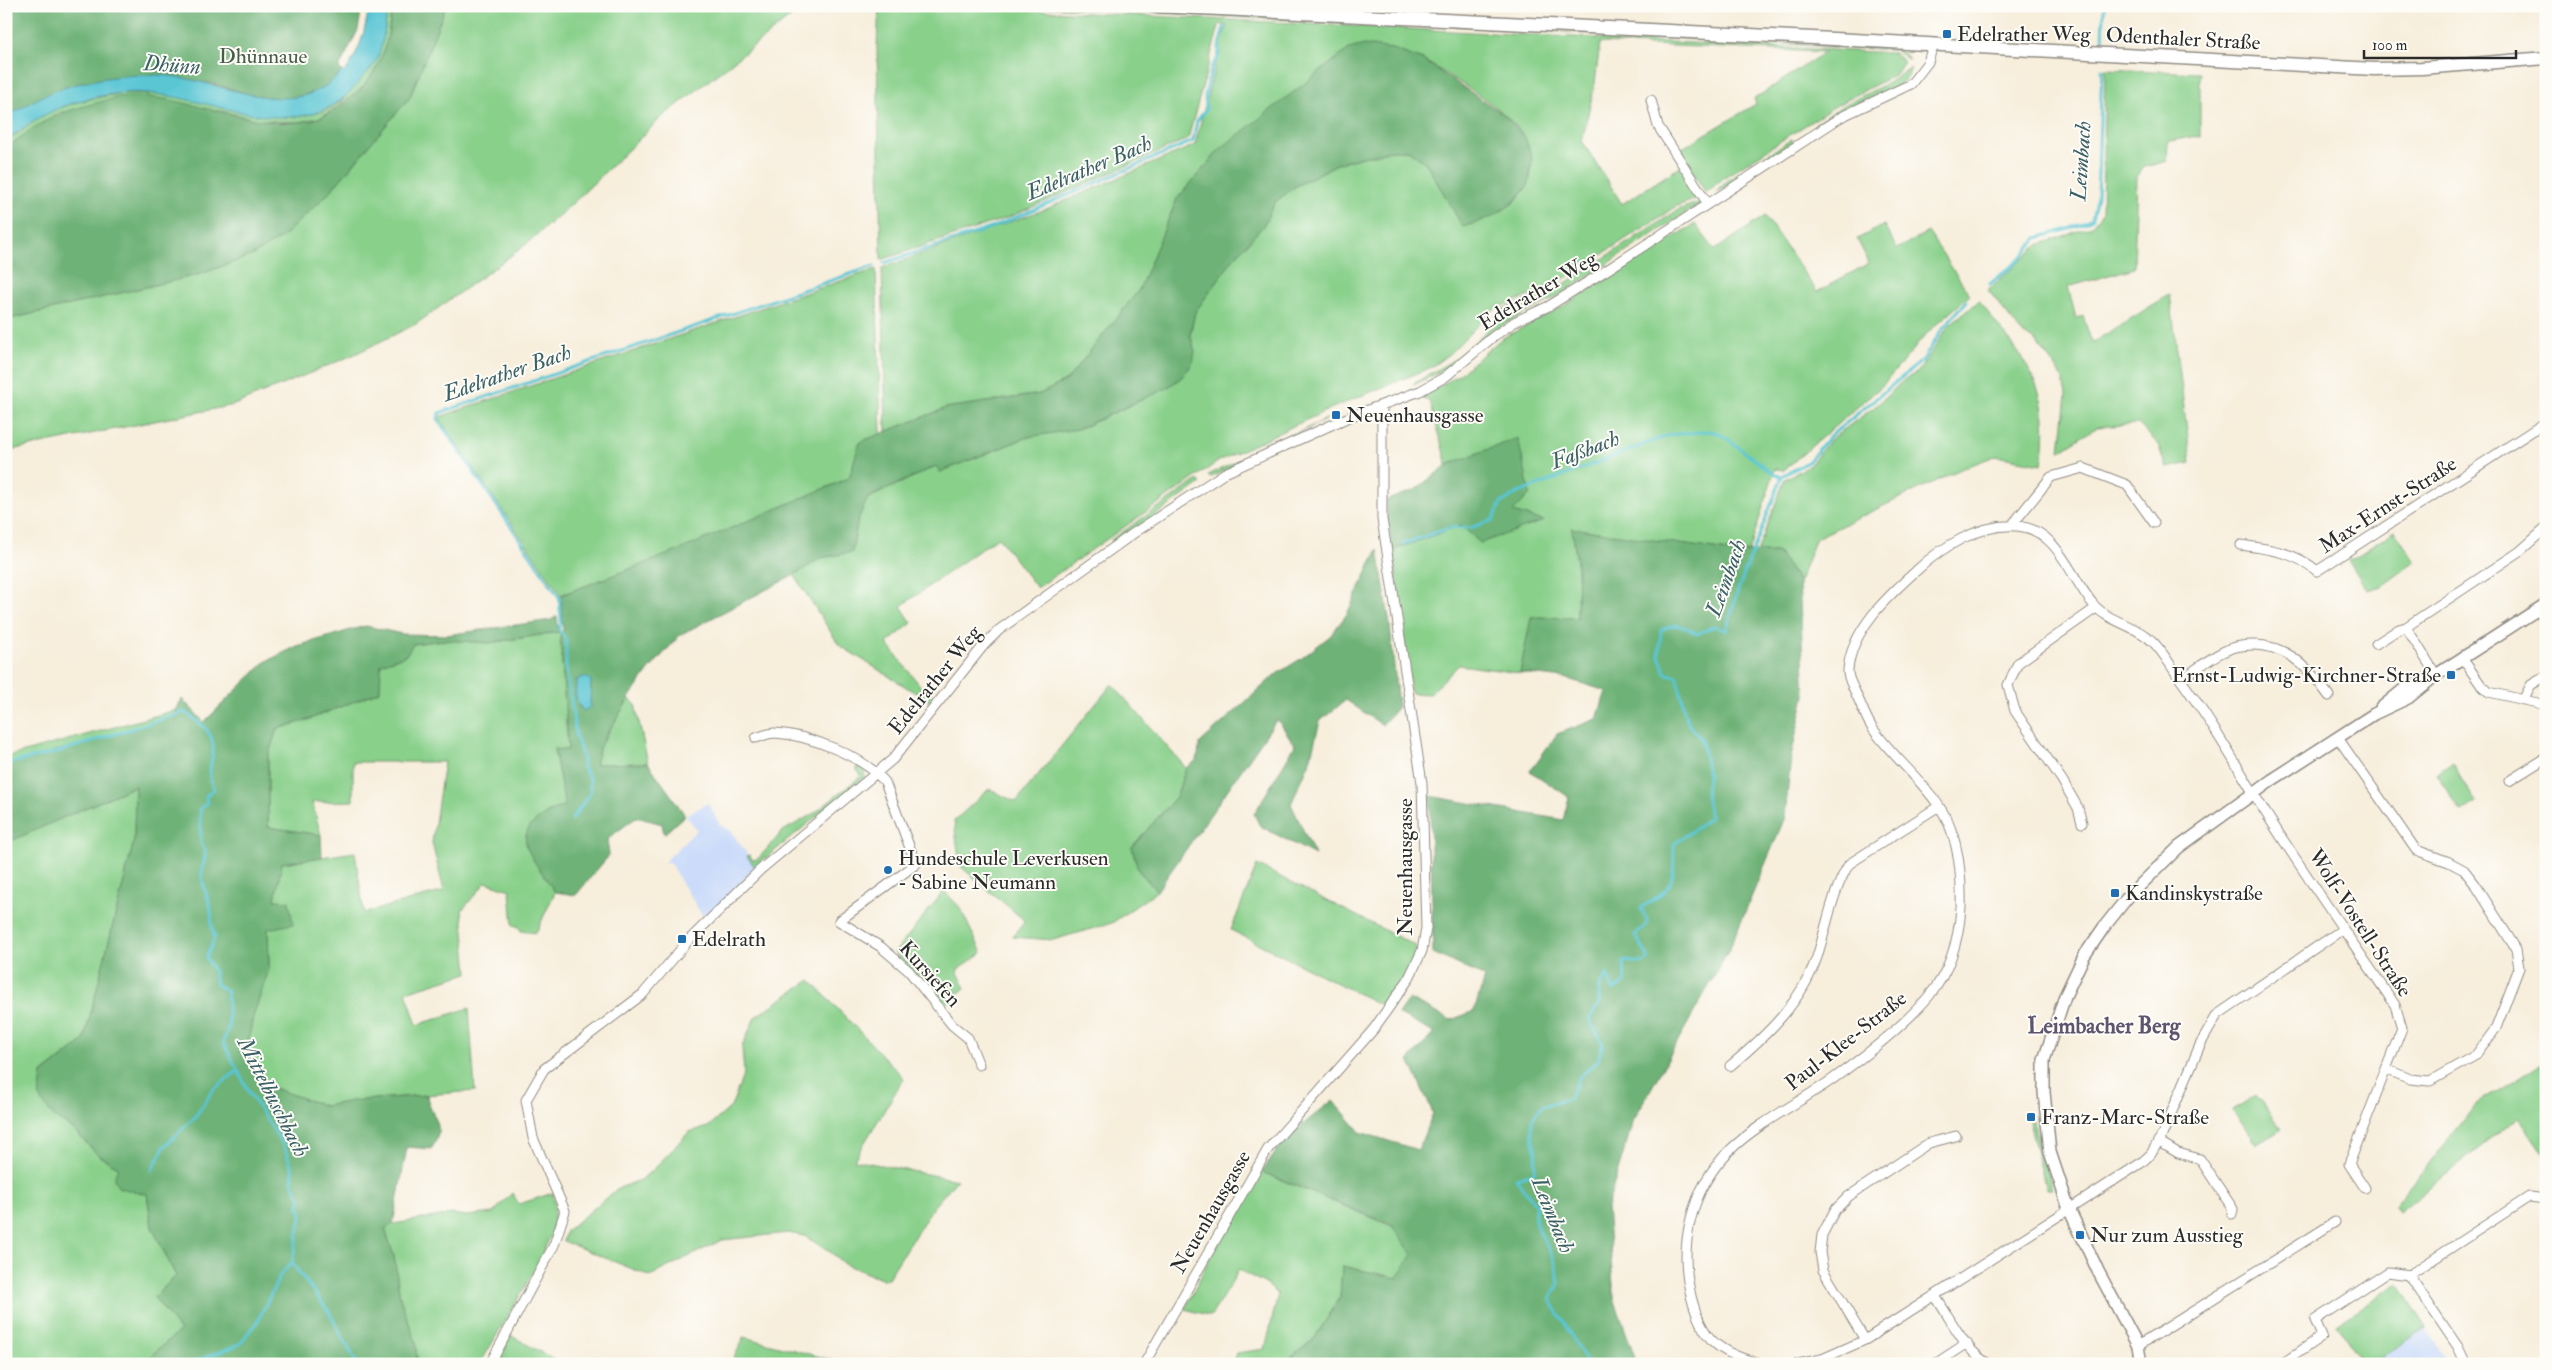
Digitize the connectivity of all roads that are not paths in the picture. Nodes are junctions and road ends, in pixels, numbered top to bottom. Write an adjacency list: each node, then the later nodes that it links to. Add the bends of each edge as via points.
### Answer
1 (1159, 6): 2 (main road, Odenthaler Straße)
2 (1933, 45): 3 (main road, Odenthaler Straße, via 2374,69); 5 (street, Edelrather Weg, via 1928,62 1911,84 1842,117)
3 (2546, 58)
4 (1651, 100): 5 (street, via 1658,126)
5 (1708, 204): 6 (street, Edelrather Weg, via 1556,302 1516,321 1445,377 1420,391)
6 (1382, 405): 26 (street, Edelrather Weg, via 1225,473 1134,533 999,630 893,759); 49 (street, Neuenhausgasse, via 1382,520 1422,783 1426,928 1422,951 1408,980 1373,1030 1268,1150)
7 (2546, 422): 11 (street, Max-Ernst-Straße, via 2317,571 2305,561 2281,551)
8 (2154, 524): 9 (street, via 2127,484 2083,468 2051,477)
9 (2012, 525): 13 (street, Paul-Klee-Straße, via 2029,528 2052,542); 29 (street, Paul-Klee-Straße, via 1963,538 1920,567 1888,598 1855,641 1847,674 1872,727)
10 (2546, 528): 14 (street, via 2518,552)
11 (2241, 545)
12 (2546, 604): 16 (street)
13 (2096, 608): 19 (street, Paul-Klee-Straße, via 2153,641); 30 (street, via 2018,663 2008,685 2015,711 2062,780 2078,808)
14 (2406, 628): 15 (street); 17 (street)
15 (2376, 644)
16 (2462, 658): 17 (street); 21 (street, via 2489,692)
17 (2436, 675): 24 (street, via 2403,690)
18 (2546, 676): 21 (street, via 2531,685)
19 (2181, 680): 20 (street, via 2218,655 2240,646 2262,646 2280,649 2301,662); 28 (street, Paul-Klee-Straße)
20 (2329, 696)
21 (2523, 700): 22 (street)
22 (2546, 705)
23 (756, 738): 26 (street, via 773,733 826,744)
24 (2338, 738): 28 (street); 34 (street, via 2416,850 2464,870 2516,949 2520,968 2496,1028 2476,1055 2430,1081 2410,1079)
25 (2546, 758): 27 (street)
26 (877, 773): 32 (street, Kursiefen, via 885,782 916,864 839,921 881,947 909,971 952,1025 968,1038); 48 (street, Edelrather Weg, via 760,870 688,942 643,994 544,1069 526,1100 533,1138 564,1211 554,1245)
27 (2509, 782)
28 (2254, 794): 31 (street, Wolf-Vostell-Straße); 39 (street, via 2179,847 2127,898 2084,956 2065,996 2044,1060 2044,1092 2050,1152)
29 (1939, 806): 33 (street, via 1849,864 1841,877 1816,958 1799,996); 47 (street, Paul-Klee-Straße, via 1956,845 1962,885 1955,951 1940,980 1931,993 1884,1038 1834,1078 1731,1149 1702,1186 1689,1221 1687,1278 1698,1321)
30 (2082, 823)
31 (2344, 928): 34 (street, Wolf-Vostell-Straße, via 2395,1005 2402,1028); 36 (street, via 2216,1015)
32 (979, 1064)
33 (1730, 1066)
34 (2386, 1069): 37 (street, Wolf-Vostell-Straße, via 2349,1164)
35 (1956, 1136): 44 (street, via 1929,1143 1849,1196 1835,1210 1822,1235 1823,1270)
36 (2158, 1142): 39 (street, via 2141,1163); 40 (street, via 2178,1153 2200,1159 2233,1209)
37 (2365, 1188)
38 (2546, 1199): 42 (street, via 2529,1197)
39 (2069, 1209): 43 (street); 46 (street)
40 (2232, 1214)
41 (2335, 1222): 46 (street)
42 (2409, 1275): 55 (street, via 2388,1272 2315,1320 2322,1336); 56 (street)
43 (1935, 1296): 44 (street); 45 (street)
44 (1865, 1340): 51 (street, via 1822,1359)
45 (1967, 1343): 52 (street); 53 (street, via 1980,1359)
46 (2138, 1346): 54 (street)
47 (1730, 1360): 50 (street, Paul-Klee-Straße)
48 (490, 1364)
49 (1144, 1364)
50 (1761, 1364)
51 (1798, 1364)
52 (1936, 1364)
53 (1989, 1364)
54 (2141, 1364)
55 (2282, 1364)
56 (2466, 1364)

